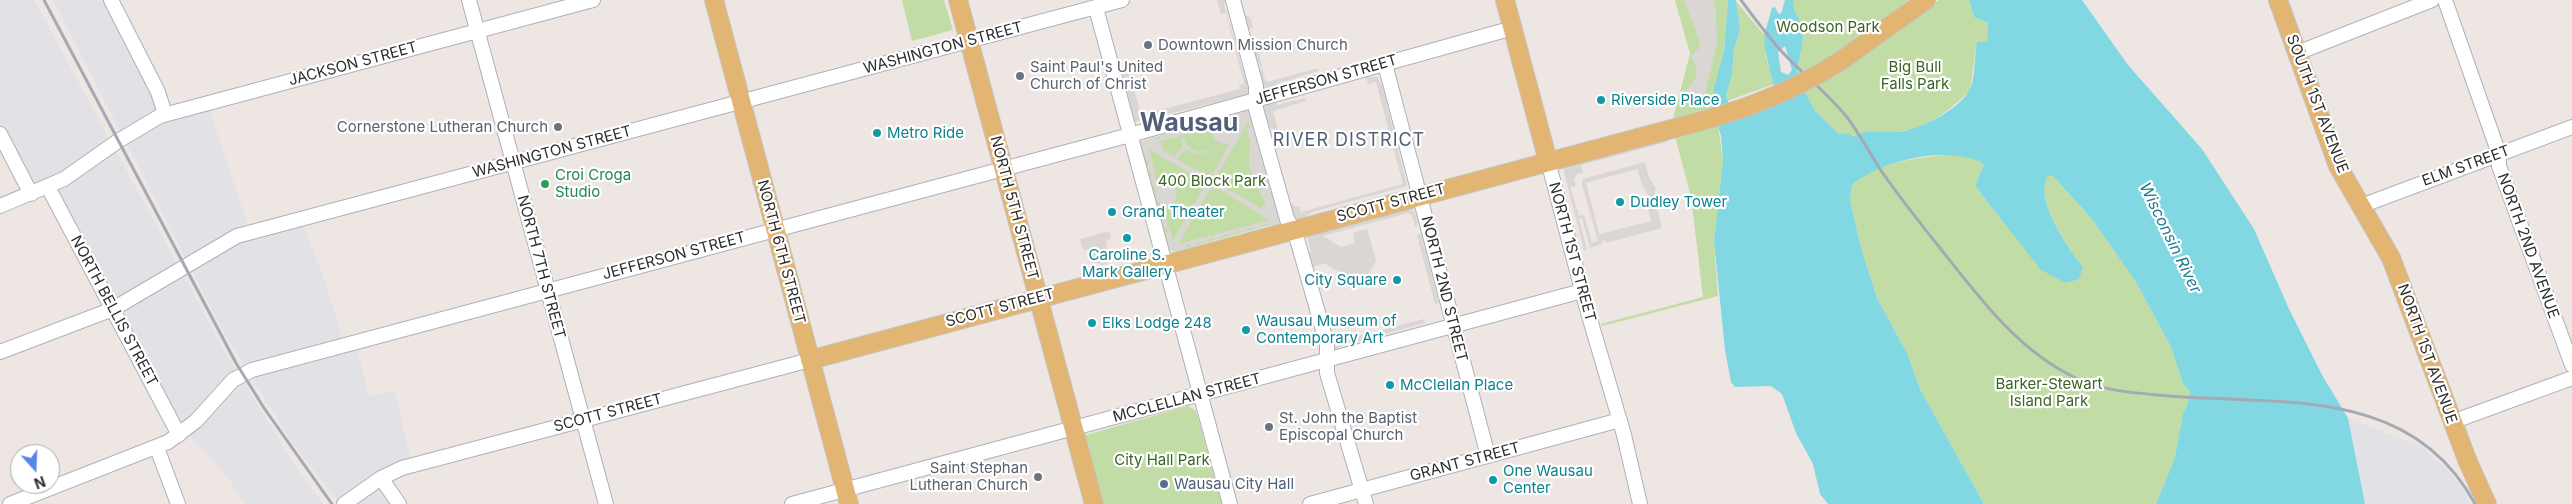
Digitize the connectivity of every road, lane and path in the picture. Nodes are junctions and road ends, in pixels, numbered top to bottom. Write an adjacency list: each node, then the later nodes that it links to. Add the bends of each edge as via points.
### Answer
1 (110, 0): 21 (street, via 159,94)
2 (469, 0): 15 (street, NORTH 7TH STREET)
3 (593, 0): 15 (street, JACKSON STREET)
4 (714, 0): 19 (main road, NORTH 6TH STREET)
5 (958, 0): 16 (main road, NORTH 5TH STREET)
6 (1122, 0): 13 (street, WASHINGTON STREET)
7 (1233, 0): 20 (street, via 1256,86)
8 (1505, 0): 14 (main road, NORTH 1ST STREET)
9 (2278, 0): 17 (main road, SOUTH 1ST AVENUE)
10 (2432, 0): 17 (street)
11 (2444, 0): 25 (street, NORTH 2ND AVENUE)
12 (1918, 3): 26 (main road, SCOTT STREET, bridge, via 1842,60 1765,102 1724,116)
13 (1096, 8): 16 (street, WASHINGTON STREET); 24 (street)
14 (1513, 28): 18 (street, JEFFERSON STREET); 26 (main road, NORTH 1ST STREET)
15 (478, 31): 21 (street, JACKSON STREET); 27 (street, NORTH 7TH STREET)
16 (968, 41): 19 (street, WASHINGTON STREET); 28 (main road, NORTH 5TH STREET)
17 (2297, 53): 33 (main road, SOUTH 1ST AVENUE, via 2338,166)
18 (1385, 64): 20 (street, JEFFERSON STREET); 31 (street, NORTH 2ND STREET)
19 (741, 101): 27 (street, WASHINGTON STREET); 35 (main road, NORTH 6TH STREET)
20 (1255, 101): 24 (street, JEFFERSON STREET); 34 (street, via 1286,219)
21 (166, 114): 29 (street, JACKSON STREET)
22 (2572, 127): 25 (street, ELM STREET)
23 (0, 134): 30 (street)
24 (1130, 135): 28 (street, JEFFERSON STREET); 36 (street)
25 (2499, 154): 33 (street, ELM STREET); 45 (street, NORTH 2ND AVENUE, via 2499,166)
26 (1548, 161): 31 (main road, SCOTT STREET); 38 (street, NORTH 1ST STREET)
27 (513, 163): 37 (street, NORTH 7TH STREET); 40 (street, WASHINGTON STREET, via 237,236)
28 (1003, 168): 35 (street, JEFFERSON STREET); 39 (main road, NORTH 5TH STREET)
29 (48, 187): 30 (street, JACKSON STREET); 40 (street, NORTH BELLIS STREET)
30 (31, 194): 32 (street, JACKSON STREET)
31 (1420, 195): 34 (main road, SCOTT STREET); 41 (street, NORTH 2ND STREET)
32 (0, 206)
33 (2361, 206): 50 (main road, NORTH 1ST AVENUE, via 2390,258)
34 (1294, 229): 36 (main road, SCOTT STREET); 44 (street, via 1327,344)
35 (776, 230): 37 (street, JEFFERSON STREET); 43 (main road, NORTH 6TH STREET)
36 (1165, 264): 39 (main road, SCOTT STREET); 47 (street)
37 (547, 290): 48 (street, NORTH 7TH STREET); 52 (street, JEFFERSON STREET, via 250,370 233,380)
38 (1582, 291): 41 (street, MCCLELLAN STREET); 49 (street, NORTH 1ST STREET)
39 (1038, 298): 43 (main road, SCOTT STREET); 51 (main road, NORTH 5TH STREET)
40 (113, 309): 42 (street, WASHINGTON STREET); 52 (street, NORTH BELLIS STREET)
41 (1455, 325): 44 (street, MCCLELLAN STREET); 54 (street, NORTH 2ND STREET)
42 (0, 352)
43 (810, 360): 48 (street, SCOTT STREET); 57 (main road, NORTH 6TH STREET)
44 (1326, 360): 47 (street, MCCLELLAN STREET); 56 (street, via 1327,373)
45 (2572, 365)
46 (2572, 378): 50 (street)
47 (1200, 394): 51 (street, MCCLELLAN STREET); 65 (street)
48 (583, 420): 55 (street, SCOTT STREET, via 402,468); 62 (street, NORTH 7TH STREET)
49 (1620, 420): 54 (street, GRANT STREET); 68 (street, NORTH 1ST STREET)
50 (2452, 422): 69 (main road, NORTH 1ST AVENUE)
51 (1073, 429): 57 (street, MCCLELLAN STREET); 64 (main road, NORTH 5TH STREET)
52 (179, 435): 53 (street, JEFFERSON STREET)
53 (157, 448): 58 (street, JEFFERSON STREET); 59 (street)
54 (1488, 456): 56 (street, GRANT STREET)
55 (381, 478): 60 (street, SCOTT STREET); 61 (street)
56 (1362, 490): 66 (street, GRANT STREET); 67 (street)
57 (847, 497): 63 (street, MCCLELLAN STREET)
58 (10, 504)
59 (178, 504)
60 (344, 504)
61 (399, 504)
62 (606, 504)
63 (792, 504)
64 (1094, 504)
65 (1230, 504)
66 (1310, 504)
67 (1366, 504)
68 (1640, 504)
69 (2487, 504)

